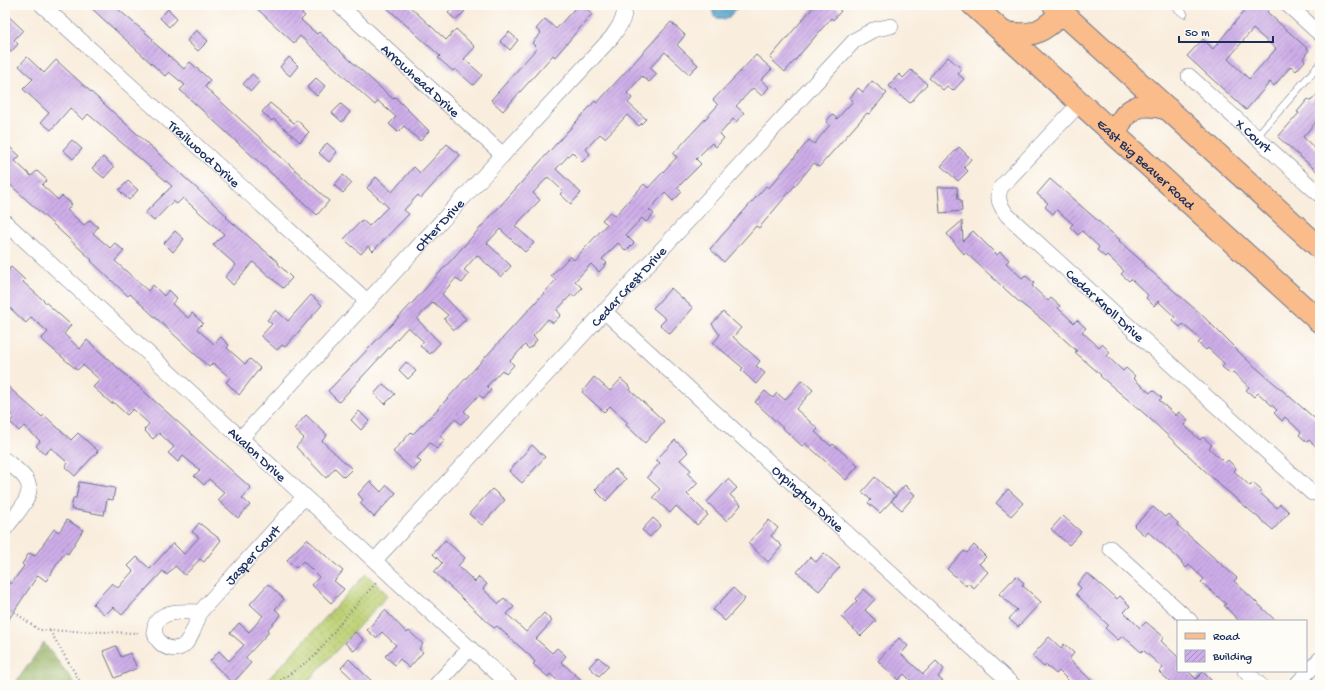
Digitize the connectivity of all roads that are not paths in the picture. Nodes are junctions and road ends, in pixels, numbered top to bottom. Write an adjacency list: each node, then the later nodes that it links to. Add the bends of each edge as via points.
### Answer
1 (42, 5): 22 (street, Trailwood Drive)
2 (339, 5): 18 (street, Arrowhead Drive)
3 (624, 5): 18 (street, Otter Drive, via 625,14 612,37)
4 (973, 5): 11 (main road, East Big Beaver Road)
5 (1173, 5): 8 (lane)
6 (1288, 5): 10 (street)
7 (1061, 9): 11 (main road, via 1041,31 1024,36); 15 (main road)
8 (1184, 14)
9 (891, 26): 23 (street, Cedar Crest Drive, via 873,30 855,40)
10 (1318, 28)
11 (1004, 33): 14 (main road, East Big Beaver Road)
12 (1320, 64): 17 (lane)
13 (1189, 76): 17 (street, X Court)
14 (1080, 103): 16 (main road, East Big Beaver Road); 27 (street, Cedar Knoll Drive, via 1001,187 998,194 1001,207)
15 (1168, 109): 16 (main road, via 1154,105 1133,109 1123,118); 21 (main road)
16 (1116, 134): 24 (main road, East Big Beaver Road)
17 (1256, 137): 19 (street, X Court)
18 (503, 156): 22 (street, Otter Drive)
19 (1320, 195)
20 (5, 222): 25 (street, Avalon Drive)
21 (1320, 248)
22 (368, 302): 25 (street, Otter Drive)
23 (604, 311): 31 (street, Cedar Crest Drive); 39 (street, Orpington Drive)
24 (1320, 321)
25 (241, 438): 28 (street, Avalon Drive)
26 (5, 460): 29 (street, via 27,481 30,488 27,500)
27 (1312, 493)
28 (305, 496): 31 (street, Avalon Drive); 32 (street, Jasper Court)
29 (5, 529)
30 (1110, 548): 33 (street)
31 (375, 560): 34 (street, Avalon Drive)
32 (200, 612)
33 (1189, 620)
34 (470, 648): 37 (street); 38 (street, Avalon Drive)
35 (1320, 659): 41 (street)
36 (1246, 672): 40 (street)
37 (436, 685)
38 (510, 685)
39 (1013, 685)
40 (1260, 685)
41 (1296, 685)

